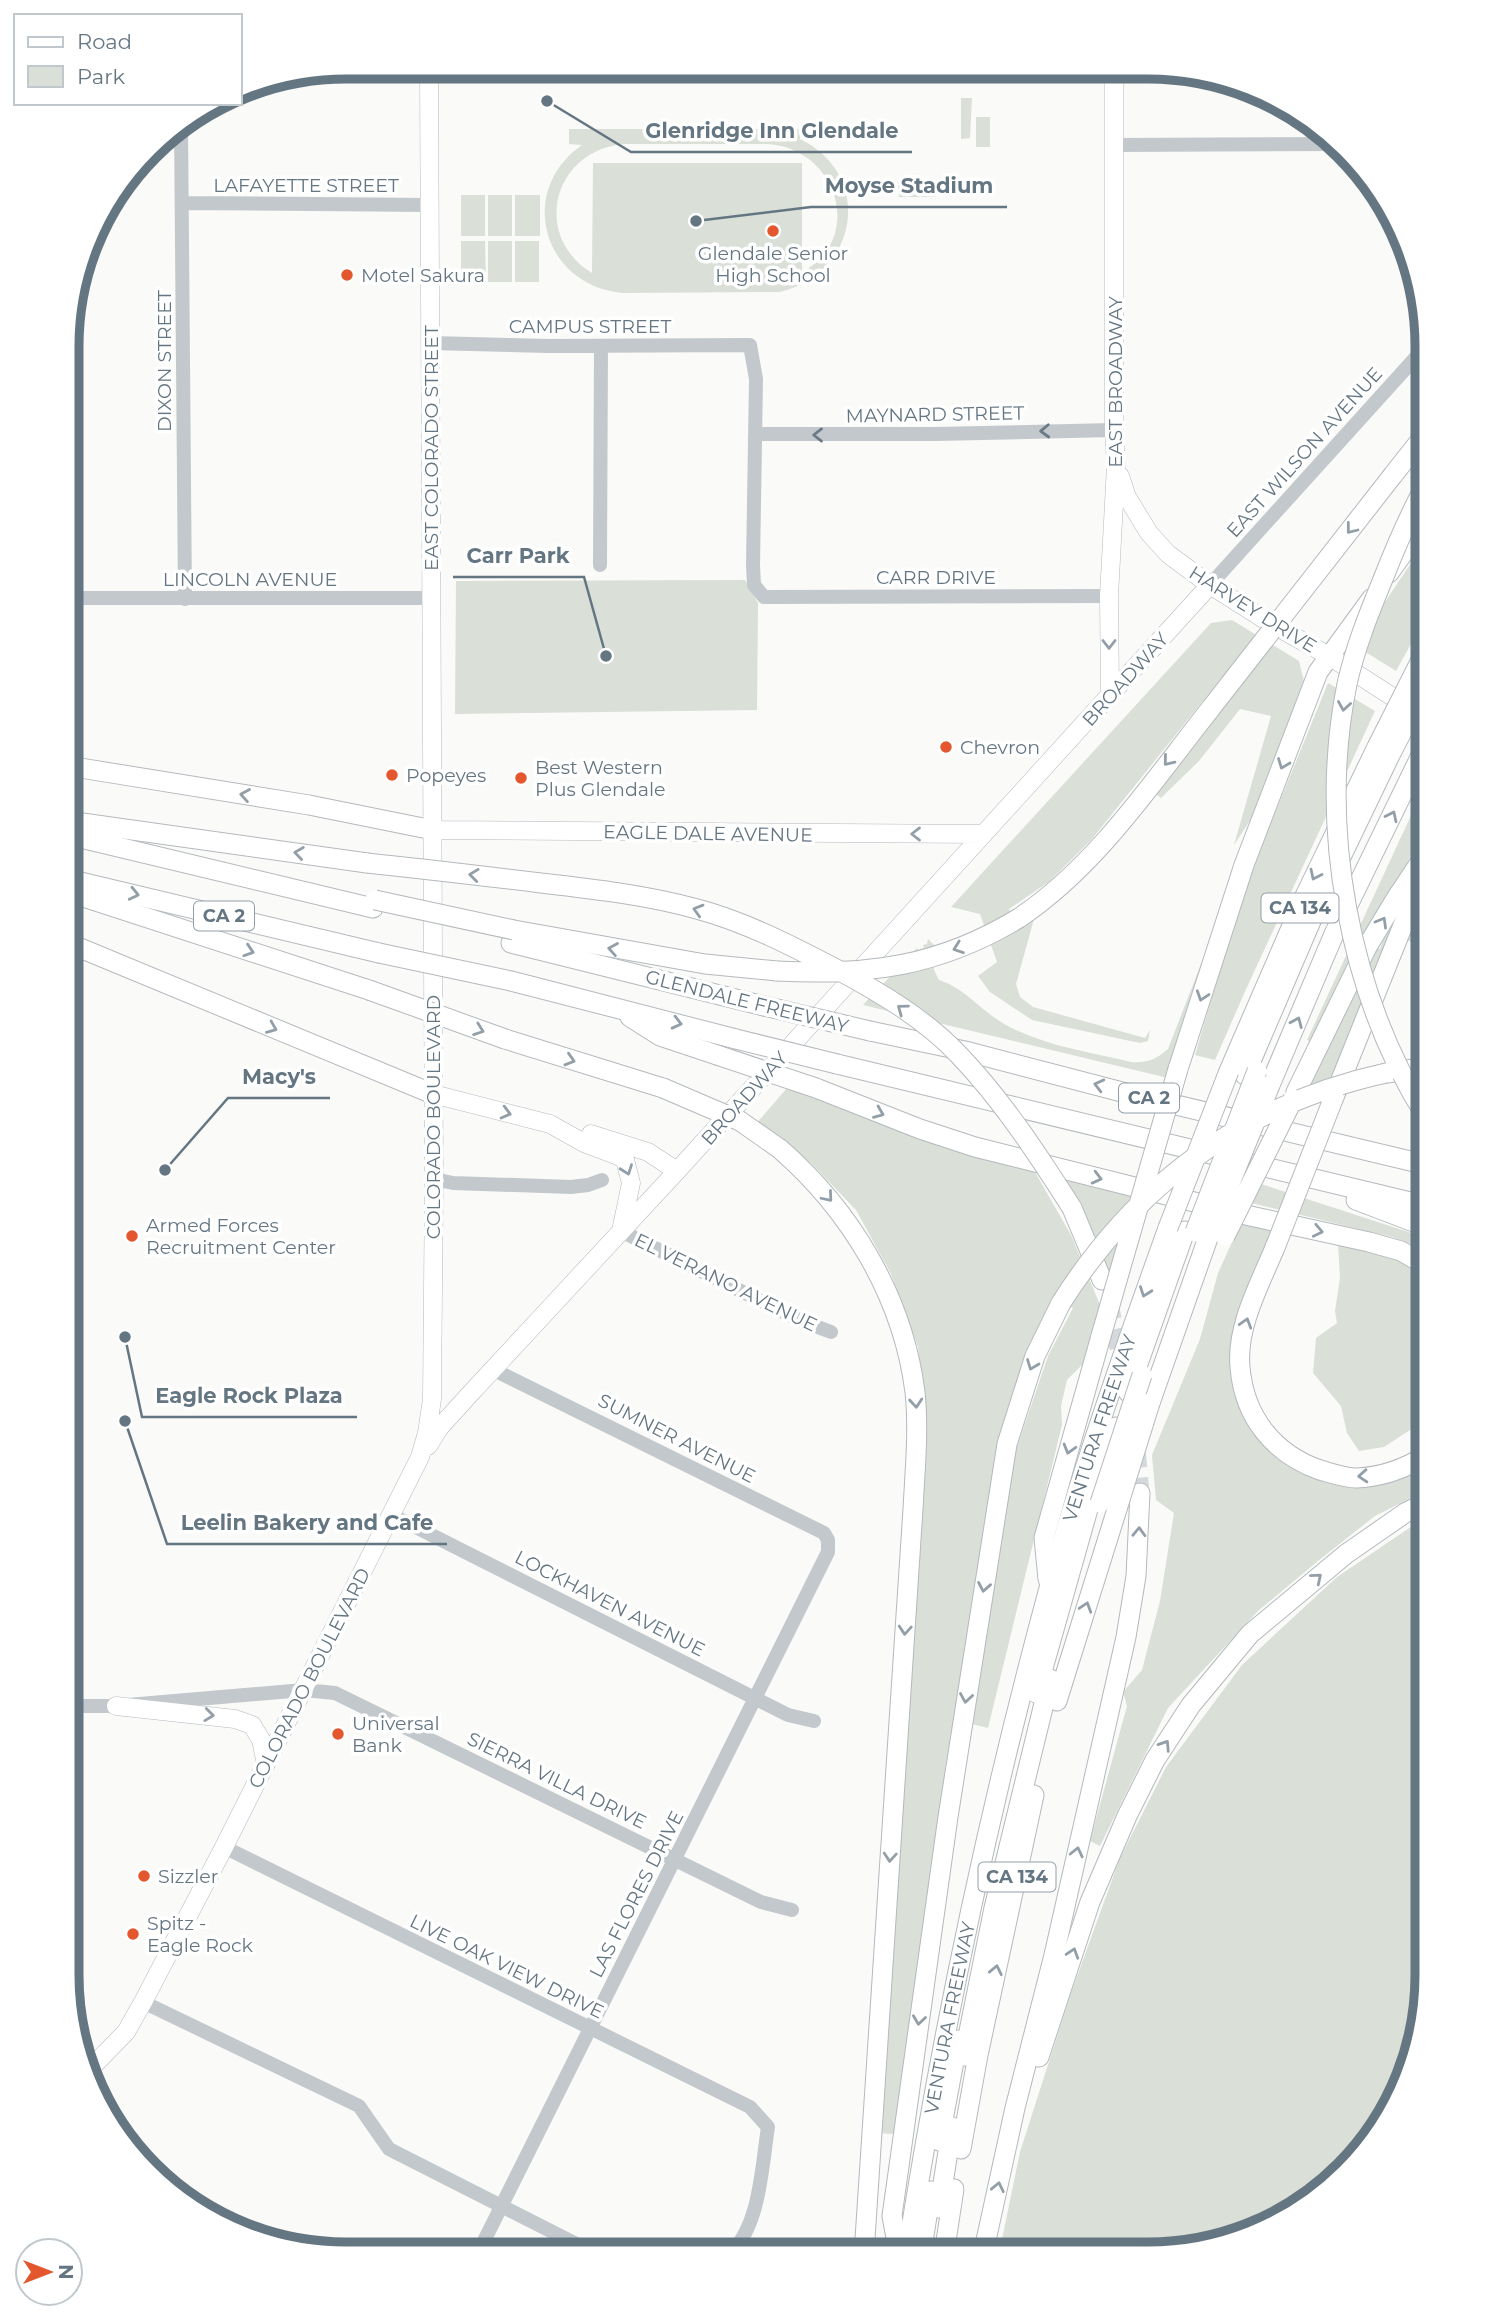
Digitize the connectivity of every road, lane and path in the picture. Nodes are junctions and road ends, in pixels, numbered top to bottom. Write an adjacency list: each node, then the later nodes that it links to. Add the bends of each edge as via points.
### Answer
1 (429, 79): 7 (main road, EAST COLORADO STREET)
2 (1114, 79): 5 (main road, EAST BROADWAY)
3 (181, 136): 6 (street, DIXON STREET)
4 (1323, 144): 5 (street)
5 (1114, 145): 11 (main road, EAST BROADWAY)
6 (182, 203): 7 (street, LAFAYETTE STREET); 22 (street, DIXON STREET)
7 (429, 205): 8 (main road, EAST COLORADO STREET)
8 (431, 343): 9 (street, CAMPUS STREET); 21 (main road, EAST COLORADO STREET)
9 (601, 346): 12 (street, CAMPUS STREET, via 750,345 756,379); 17 (street)
10 (1415, 358): 18 (street, EAST WILSON AVENUE)
11 (1114, 430): 12 (street, MAYNARD STREET, one-way to 12); 14 (main road, EAST BROADWAY)
12 (756, 434): 19 (street, CARR DRIVE, via 753,565 754,585 764,597)
13 (1415, 447): 40 (highway, one-way to 40, bridge, via 1087,861 1045,901 974,943 910,964 847,973 692,962)
14 (1116, 466): 18 (main road, HARVEY DRIVE, via 1126,497 1149,533 1168,554); 19 (main road, EAST BROADWAY)
15 (1415, 508): 46 (highway, one-way to 46, bridge, via 1364,624 1338,743 1336,793 1352,935 1383,1032)
16 (1415, 537): 23 (highway)
17 (600, 565)
18 (1210, 585): 23 (main road, HARVEY DRIVE); 25 (main road, BROADWAY)
19 (1109, 596): 25 (main road, EAST BROADWAY, one-way to 25)
20 (79, 598): 22 (street, LINCOLN AVENUE)
21 (432, 598): 22 (street, LINCOLN AVENUE); 33 (main road, EAST COLORADO STREET)
22 (185, 599)
23 (1329, 656): 26 (main road, HARVEY DRIVE); 70 (highway, one-way to 70, bridge, via 1318,672 1244,864 1178,1069 1044,1538)
24 (1415, 687): 30 (highway, VENTURA FREEWAY / CA 134, bridge)
25 (1110, 694): 34 (main road, BROADWAY)
26 (1415, 711)
27 (1415, 711): 30 (highway, bridge)
28 (1415, 723): 30 (highway)
29 (1415, 748): 30 (highway, VENTURA FREEWAY / CA 134)
30 (1396, 755): 44 (highway, VENTURA FREEWAY / CA 134, one-way to 30, via 1334,934); 44 (highway, VENTURA FREEWAY / CA 134, one-way to 44, via 1304,898)
31 (79, 768): 33 (highway, one-way to 31)
32 (79, 823): 60 (highway, one-way to 32, bridge, via 1072,1208 1038,1154 957,1053 880,992 751,928 699,909 639,896)
33 (433, 830): 34 (main road, EAGLE DALE AVENUE, one-way to 33); 45 (main road, COLORADO BOULEVARD)
34 (984, 834): 51 (main road, BROADWAY)
35 (79, 838): 40 (highway, CA 2, bridge)
36 (1415, 870): 58 (highway, one-way to 36, bridge, via 1296,1092 1367,947)
37 (79, 882): 42 (highway, GLENDALE FREEWAY / CA 2, one-way to 42, bridge)
38 (1415, 894): 64 (highway, one-way to 38, bridge, via 1395,1471 1355,1478 1303,1464 1283,1452 1257,1420 1245,1397 1240,1366 1247,1320)
39 (79, 896): 88 (highway, one-way to 88, bridge, via 663,1088 740,1121 799,1165 833,1203 874,1265 903,1338 917,1418)
40 (512, 937): 48 (highway, GLENDALE FREEWAY / CA 2, one-way to 40, bridge, via 764,1006)
41 (79, 948): 45 (highway, one-way to 45)
42 (618, 1009): 52 (highway, GLENDALE FREEWAY / CA 2, one-way to 52, bridge); 59 (highway, one-way to 59, bridge, via 660,1036 816,1087 975,1147 1369,1242)
43 (1415, 1068): 89 (highway, one-way to 89, bridge, via 1348,1082 1291,1102 1191,1158 1115,1229 1061,1303 1039,1347 1026,1378 1000,1482 892,2216)
44 (1250, 1075): 58 (highway, VENTURA FREEWAY / CA 134, bridge); 58 (highway, VENTURA FREEWAY / CA 134, bridge)
45 (433, 1094): 47 (main road, one-way to 47); 53 (main road, COLORADO BOULEVARD)
46 (1415, 1099)
47 (550, 1124): 51 (main road, via 648,1152); 57 (main road, one-way to 57, via 625,1160 631,1183)
48 (1289, 1132): 49 (highway); 50 (highway, GLENDALE FREEWAY / CA 2)
49 (1415, 1152)
50 (1415, 1162)
51 (677, 1171): 57 (main road, BROADWAY)
52 (1280, 1171): 55 (highway, GLENDALE FREEWAY / CA 2); 56 (highway)
53 (433, 1179): 54 (street, via 570,1187); 63 (main road, COLORADO BOULEVARD, via 432,1399)
54 (602, 1180)
55 (1415, 1203)
56 (1415, 1222)
57 (621, 1231): 61 (street, EL VERANO AVENUE); 62 (main road, BROADWAY)
58 (1196, 1232): 66 (highway, bridge, via 1142,1375); 66 (highway, VENTURA FREEWAY / CA 134, bridge, via 1196,1269); 70 (highway, VENTURA FREEWAY / CA 134, one-way to 70, via 1115,1377); 91 (highway, via 1100,1472 1025,1731 973,1959)
59 (1415, 1259)
60 (1102, 1280)
61 (831, 1332)
62 (494, 1370): 63 (main road, BROADWAY, via 440,1427); 69 (street, SUMNER AVENUE, via 824,1533)
63 (420, 1457): 68 (main road, COLORADO BOULEVARD)
64 (1415, 1461)
65 (1140, 1493): 83 (highway, one-way to 65, via 1126,1637 1136,1576)
66 (1109, 1505): 92 (highway, via 1063,1629 994,1908); 93 (highway, VENTURA FREEWAY / CA 134, one-way to 66, via 978,2055 1036,1786)
67 (1415, 1508): 83 (highway, one-way to 67, via 1039,2059 1090,1902 1127,1816 1155,1760 1191,1705 1250,1634 1346,1554)
68 (390, 1514): 71 (main road, COLORADO BOULEVARD); 72 (street, LOCKHAVEN AVENUE)
69 (828, 1552): 72 (street, LAS FLORES DRIVE)
70 (1049, 1590): 90 (highway, VENTURA FREEWAY / CA 134, via 986,1840 934,2092)
71 (303, 1690): 74 (street, SIERRA VILLA DRIVE); 76 (main road, COLORADO BOULEVARD); 78 (street, SIERRA VILLA DRIVE, via 335,1693)
72 (755, 1697): 75 (street, LOCKHAVEN AVENUE, via 788,1715); 78 (street, LAS FLORES DRIVE)
73 (79, 1706): 74 (street, SIERRA VILLA DRIVE)
74 (116, 1706): 76 (main road, one-way to 76, via 235,1718 253,1725)
75 (814, 1721)
76 (266, 1764): 77 (main road, COLORADO BOULEVARD)
77 (224, 1847): 80 (main road, COLORADO BOULEVARD); 81 (street, LIVE OAK VIEW DRIVE)
78 (674, 1859): 79 (street, SIERRA VILLA DRIVE, via 761,1902); 81 (street, LAS FLORES DRIVE)
79 (792, 1910)
80 (143, 2002): 82 (main road, COLORADO BOULEVARD, via 126,2032); 84 (street, via 359,2106 389,2149)
81 (590, 2028): 84 (street, LAS FLORES DRIVE); 87 (street, LIVE OAK VIEW DRIVE, via 750,2107 768,2127 752,2219)
82 (94, 2064)
83 (1015, 2108): 94 (highway, one-way to 83)
84 (502, 2205): 85 (street, LAS FLORES DRIVE); 86 (street)
85 (484, 2242)
86 (573, 2242)
87 (739, 2242)
88 (865, 2242)
89 (897, 2242)
90 (909, 2242)
91 (923, 2242)
92 (934, 2242)
93 (946, 2242)
94 (987, 2242)

